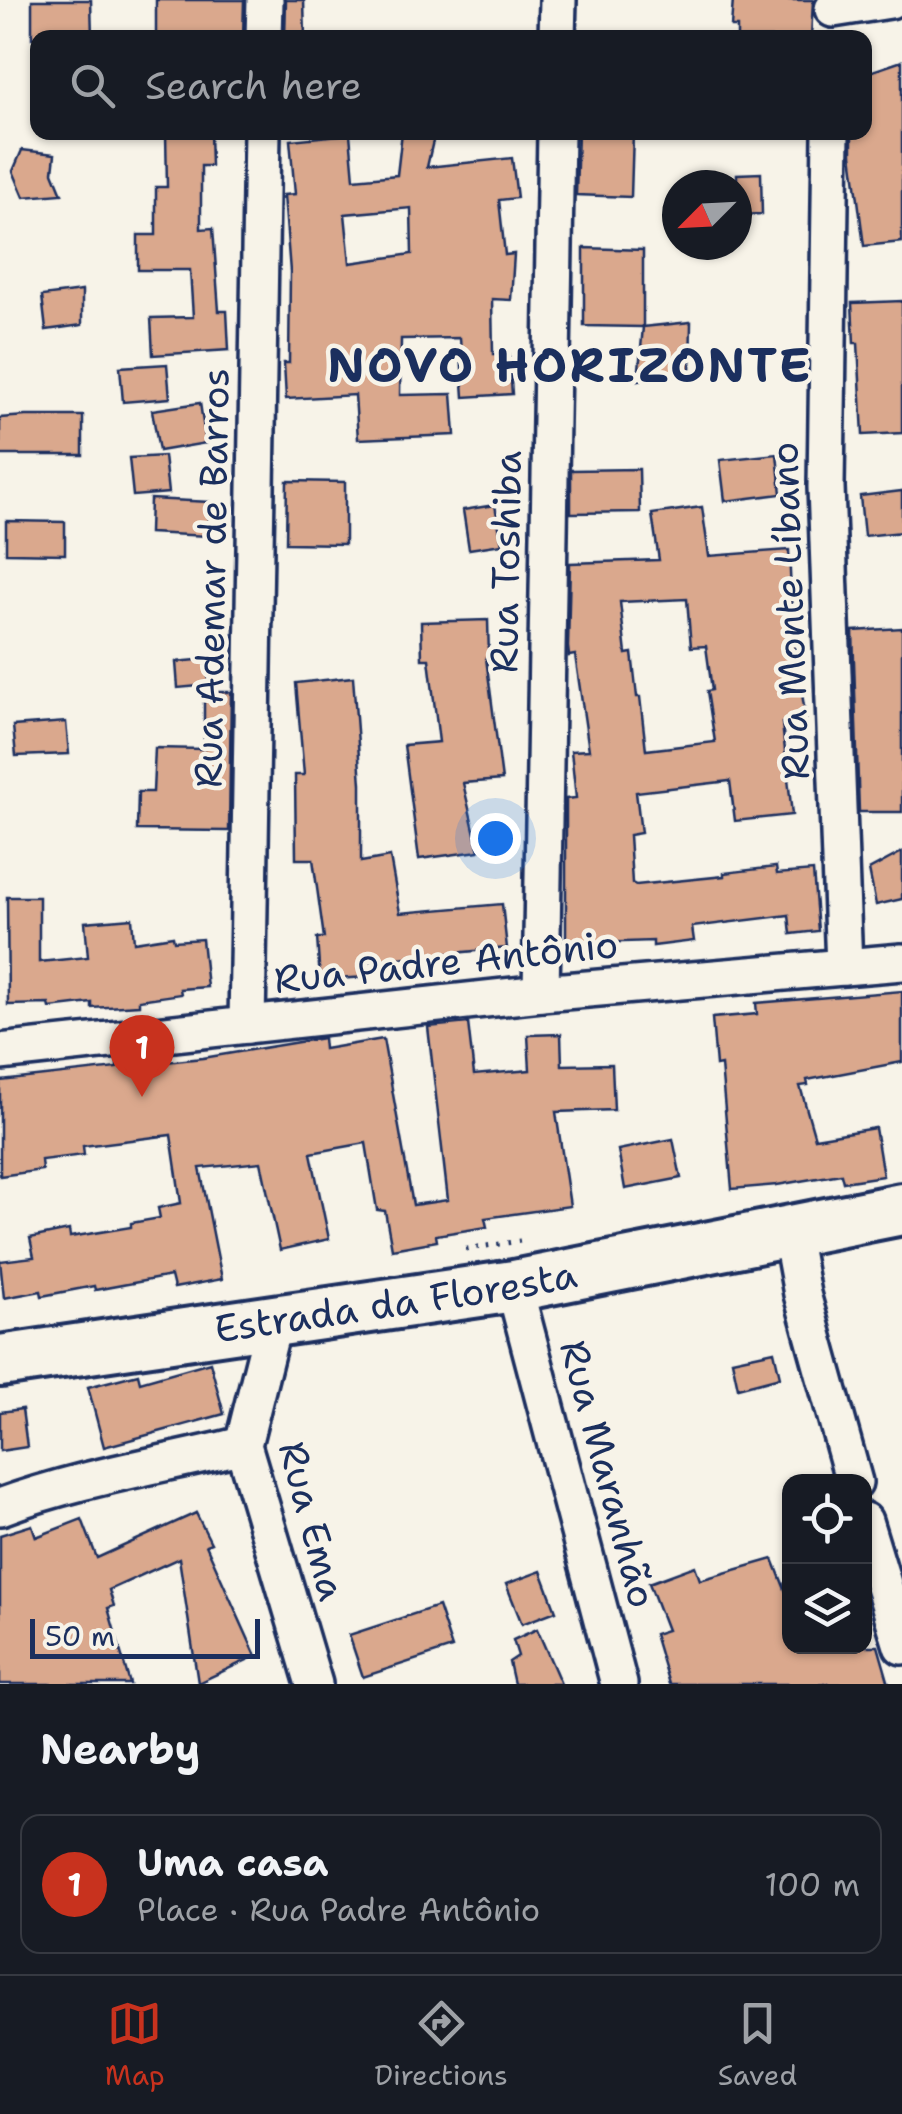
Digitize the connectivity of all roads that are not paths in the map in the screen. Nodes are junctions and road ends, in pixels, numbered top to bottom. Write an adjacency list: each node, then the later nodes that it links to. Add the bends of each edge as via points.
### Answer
1 (265, 0): 5 (street)
2 (558, 0): 6 (street)
3 (890, 0): 4 (street)
4 (833, 15)
5 (264, 30)
6 (557, 30)
7 (262, 140): 13 (street, Rua Ademar de Barros)
8 (556, 140): 12 (street, Rua Toshiba)
9 (831, 140): 11 (street, Rua Monte Líbano, via 826,486)
10 (902, 962): 11 (street, Rua Padre Antônio)
11 (844, 967): 12 (street, Rua Padre Antônio)
12 (541, 993): 13 (street, Rua Padre Antônio)
13 (246, 1026): 14 (street, Rua Padre Antônio)
14 (0, 1052)
15 (902, 1210): 16 (main road, Estrada da Floresta)
16 (791, 1234): 17 (main road, Estrada da Floresta); 18 (main road, Estrada da Floresta); 22 (street)
17 (902, 1236)
18 (514, 1286): 19 (main road, Estrada da Floresta); 27 (street, Rua Maranhão)
19 (274, 1321): 20 (main road, Estrada da Floresta); 21 (street, Rua Ema)
20 (0, 1360)
21 (243, 1445): 23 (street, via 45,1490); 26 (street, Rua Ema)
22 (852, 1474)
23 (0, 1507)
24 (872, 1547): 25 (street)
25 (902, 1646)
26 (308, 1682)
27 (619, 1684)

